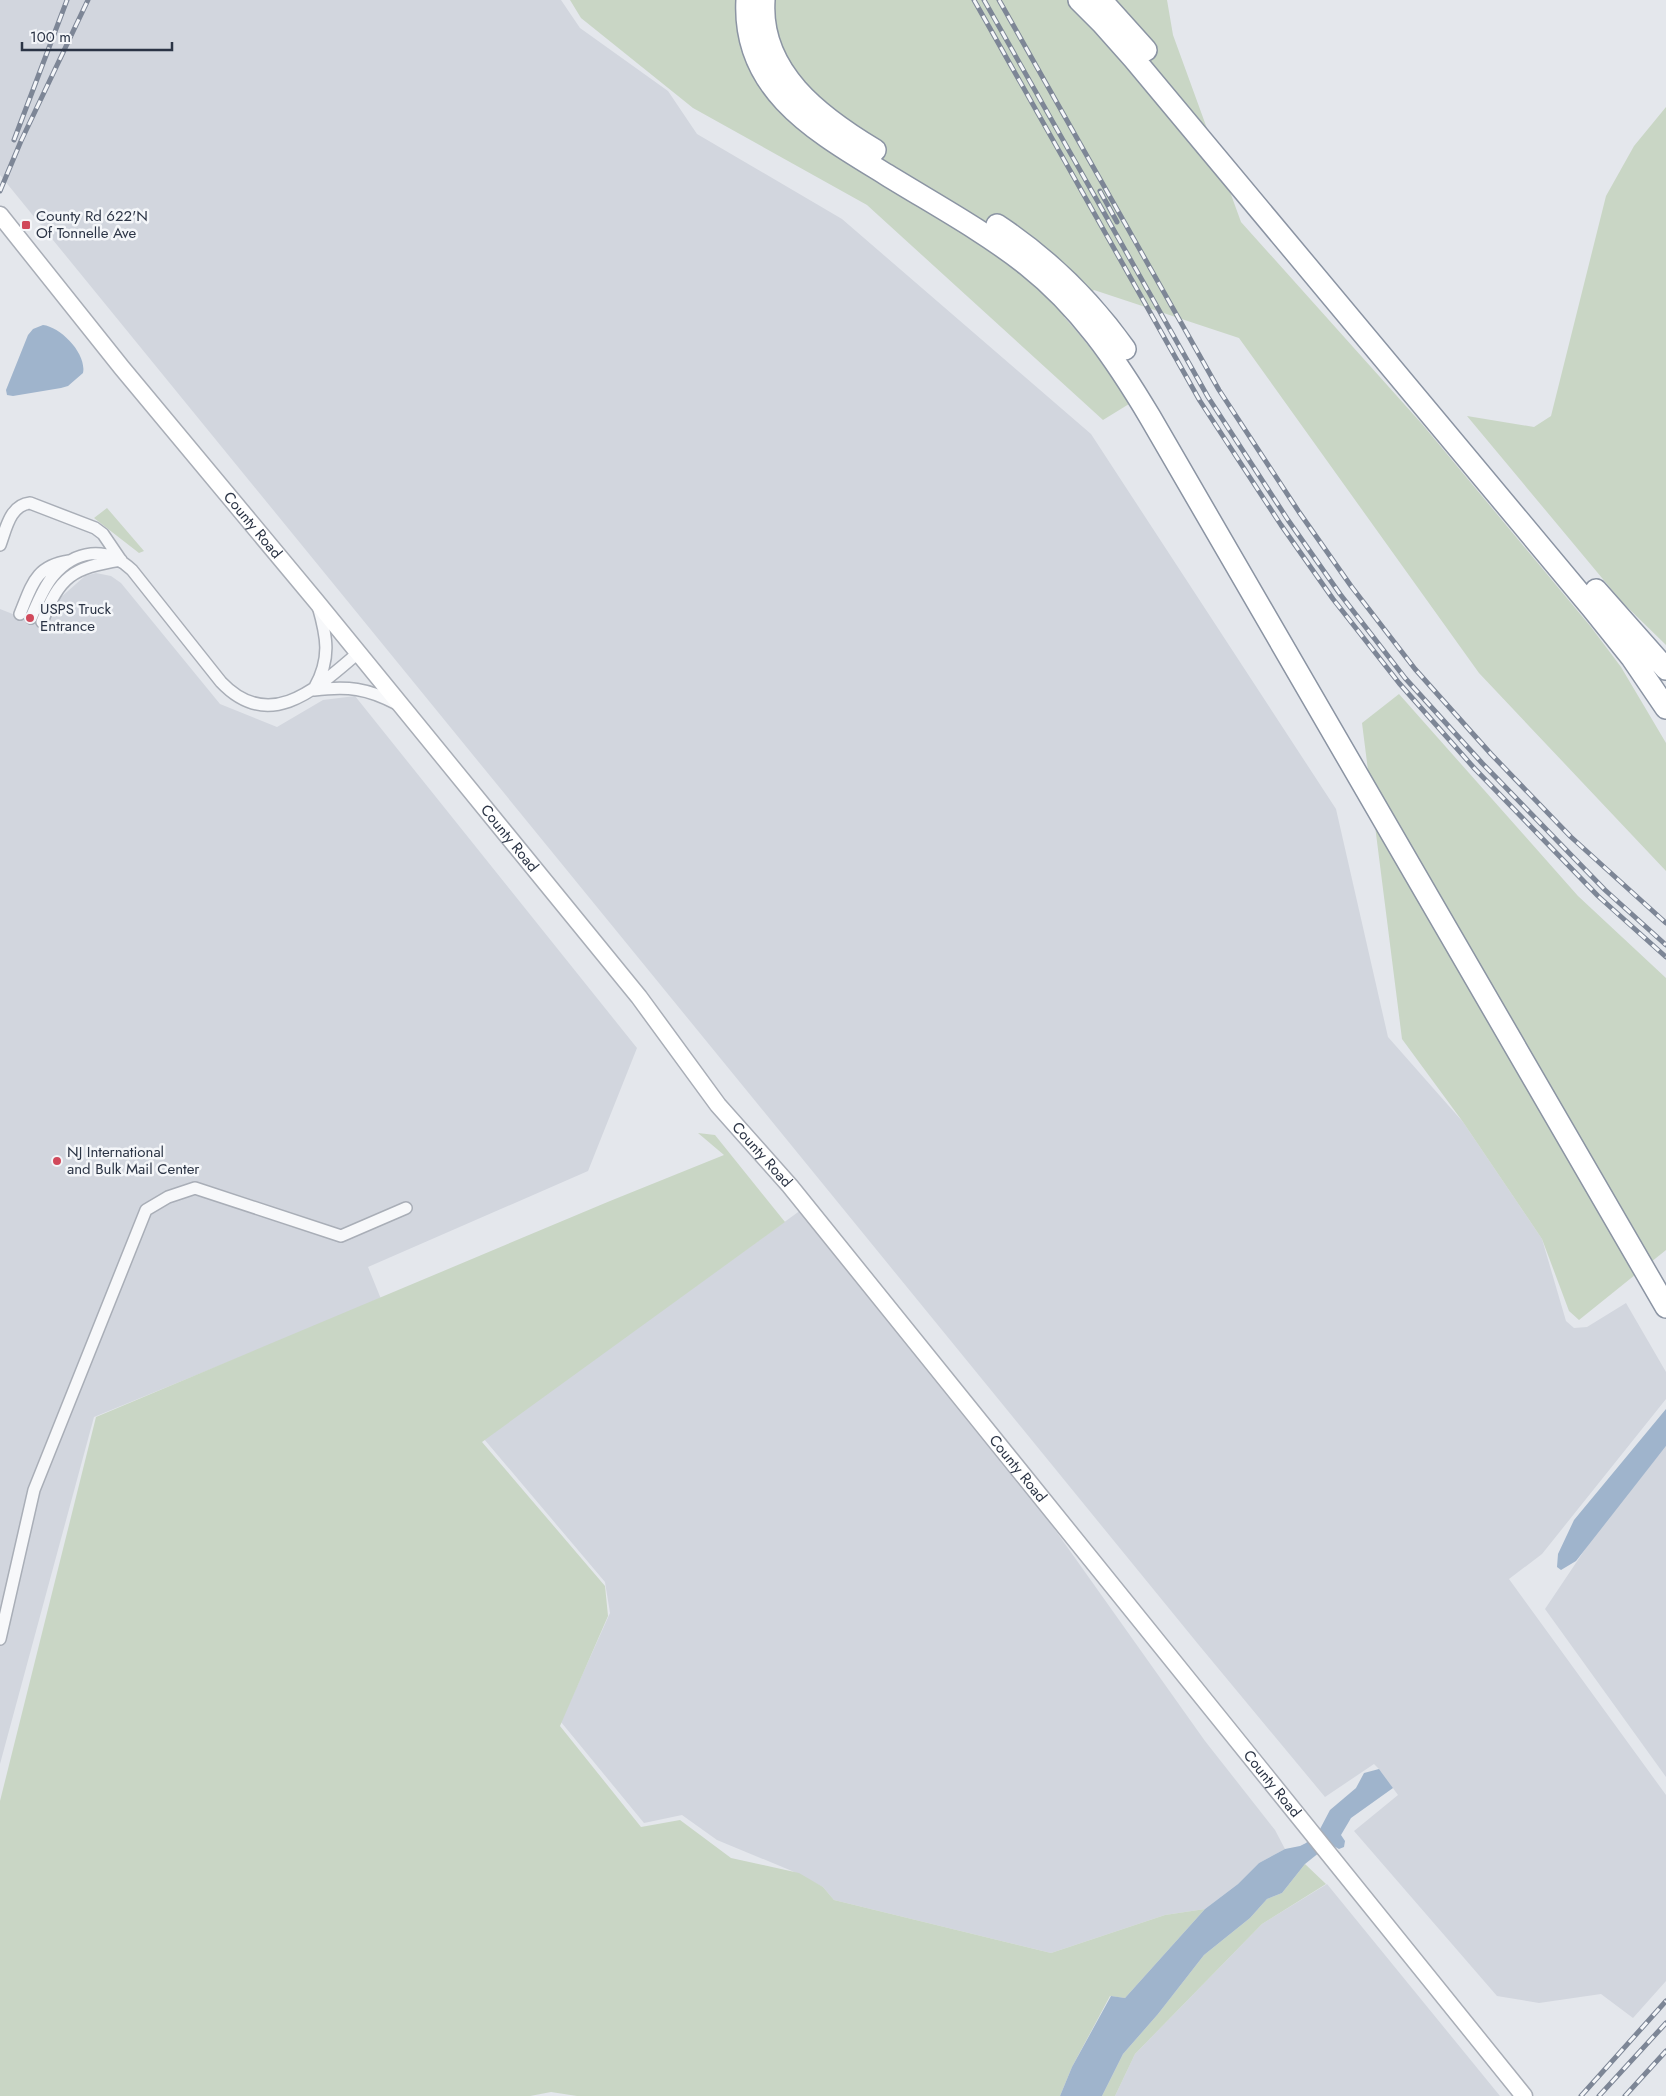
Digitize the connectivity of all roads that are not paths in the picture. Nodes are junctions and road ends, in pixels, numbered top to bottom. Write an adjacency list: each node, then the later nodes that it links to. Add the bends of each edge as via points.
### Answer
1 (746, 0): 6 (highway, via 748,31 758,64 777,93 800,117 827,138 1011,253)
2 (764, 0): 6 (highway, via 765,32 772,53 787,78 815,108 857,139 1020,241 1060,274)
3 (1079, 0): 7 (highway, via 1125,48)
4 (1100, 0): 7 (highway, via 1143,47)
5 (0, 215): 11 (main road, County Road, via 122,368)
6 (1090, 315): 19 (highway, via 1127,351 1151,389); 20 (highway)
7 (1448, 424): 14 (highway); 17 (highway, via 1613,634)
8 (0, 545): 10 (street, via 14,511 27,503 100,531)
9 (71, 560): 10 (street, via 100,553); 10 (street, via 49,582 36,620 54,592 69,577 88,567); 12 (street, via 42,571 32,583)
10 (121, 560): 15 (street, via 233,693 257,703 279,704)
11 (316, 601): 13 (main road, County Road); 15 (street, via 326,654 324,669)
12 (20, 614)
13 (358, 653): 15 (street); 16 (main road, County Road)
14 (1666, 669)
15 (312, 691): 16 (street, via 361,689)
16 (401, 705): 22 (main road, County Road, via 639,997 718,1105 790,1186)
17 (1666, 708)
18 (406, 1208): 21 (street, via 341,1236 194,1188 168,1197 146,1210 34,1490)
19 (1666, 1278)
20 (1666, 1307)
21 (0, 1639)
22 (1524, 2096)

